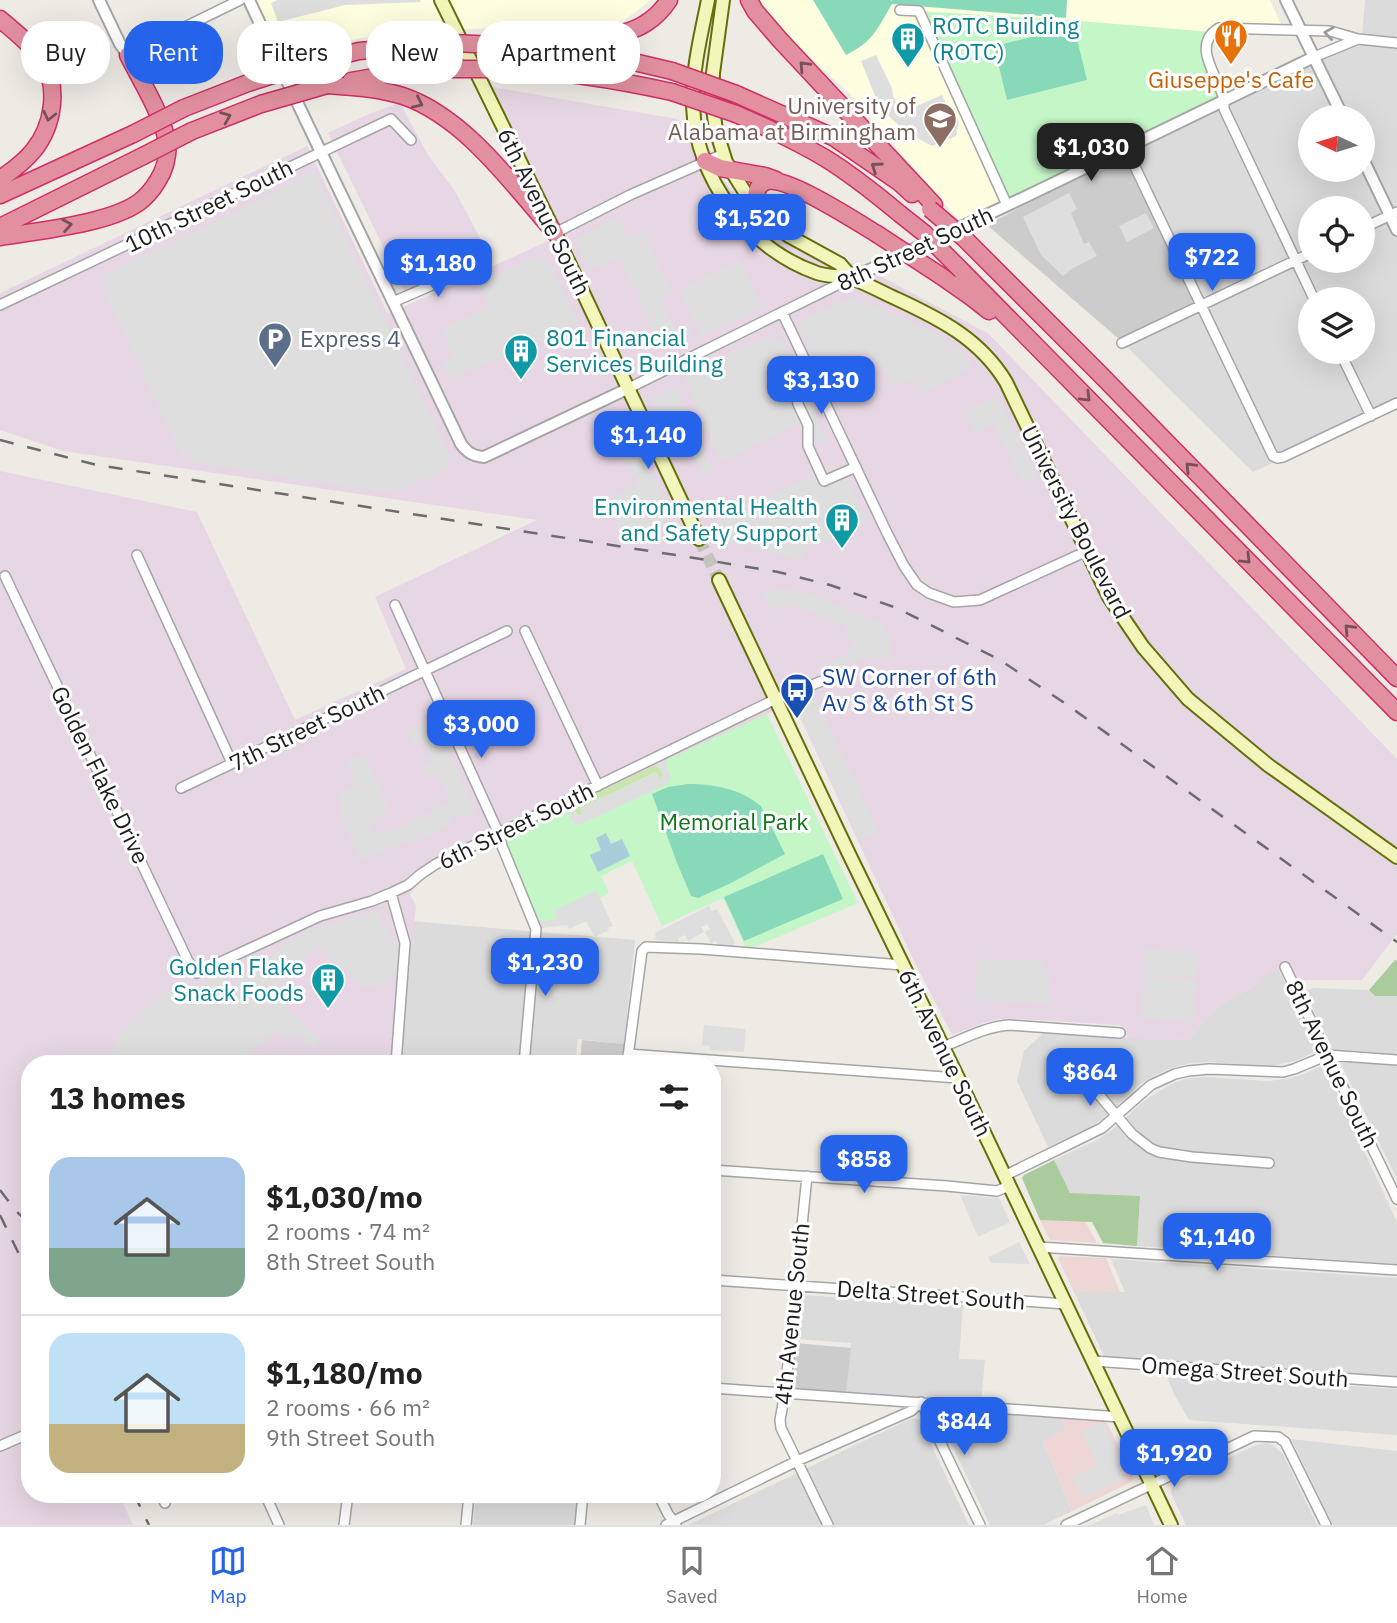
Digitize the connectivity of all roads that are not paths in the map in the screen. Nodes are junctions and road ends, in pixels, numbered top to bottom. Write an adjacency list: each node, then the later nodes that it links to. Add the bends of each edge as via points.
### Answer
1 (99, 0): 18 (street)
2 (240, 0): 12 (street)
3 (249, 0): 28 (street)
4 (441, 0): 43 (main road, 6th Avenue South)
5 (669, 0): 13 (highway)
6 (708, 0): 30 (main road, University Boulevard, via 693,96)
7 (723, 0): 29 (main road, University Boulevard, via 712,88 713,116)
8 (749, 0): 37 (highway, one-way to 8)
9 (1286, 0): 14 (street)
10 (900, 10): 36 (street, via 919,11)
11 (0, 19): 32 (highway, one-way to 32, via 42,61 52,98 40,142)
12 (197, 21)
13 (640, 26)
14 (1300, 31): 15 (street, one-way to 14); 19 (street); 23 (street, via 1219,28 1211,33 1207,57)
15 (1358, 39): 16 (street); 19 (street, 8th Street South)
16 (1397, 43)
17 (477, 44): 35 (highway, bridge, via 359,51 248,83 184,108)
18 (124, 50)
19 (1314, 57): 23 (street, 8th Street South); 24 (street)
20 (640, 64): 37 (highway, one-way to 20, bridge, via 832,137 736,94)
21 (143, 84): 26 (highway)
22 (327, 85): 26 (highway, one-way to 22, bridge, via 233,114); 43 (highway, one-way to 43, via 376,89 430,108 465,134); 56 (highway, bridge, via 439,69 545,71 672,92 736,114 826,159 874,192 924,233)
23 (1224, 101): 27 (street, 8th Street South); 46 (street, via 1224,110)
24 (1337, 105)
25 (411, 140): 28 (street, 10th Street South, via 391,119)
26 (167, 144): 41 (highway, bridge); 44 (highway, one-way to 26, via 124,211 143,200 157,183 166,165)
27 (1126, 148): 36 (street, 8th Street South); 51 (street)
28 (320, 153): 50 (street); 52 (street, 10th Street South)
29 (723, 154): 30 (street); 31 (main road, University Boulevard)
30 (705, 161): 31 (highway); 43 (street); 48 (main road, University Boulevard, via 729,206 768,246 817,273)
31 (730, 170): 33 (highway); 38 (main road, University Boulevard)
32 (0, 179)
33 (778, 181): 38 (highway, via 760,185); 56 (highway, bridge, via 827,204 941,276)
34 (1376, 182): 39 (street)
35 (0, 195)
36 (1007, 205): 48 (street, 8th Street South)
37 (932, 207): 72 (highway, one-way to 37, bridge)
38 (757, 208): 48 (main road, University Boulevard, via 789,236 840,264)
39 (1394, 213): 40 (street); 42 (street)
40 (1375, 222)
41 (0, 228)
42 (1397, 230)
43 (555, 233): 58 (main road, 6th Avenue South)
44 (0, 237)
45 (1298, 259): 46 (street)
46 (1295, 260): 49 (street); 51 (street)
47 (469, 269): 50 (street)
48 (852, 278): 53 (street, 8th Street South); 63 (main road, University Boulevard, via 944,322 990,358 1013,395)
49 (1308, 287)
50 (393, 302): 58 (street, 8th Street South, via 461,444 474,456 484,457)
51 (1201, 305): 54 (street); 60 (street, via 1273,456 1283,457)
52 (0, 306)
53 (782, 312): 57 (street); 58 (street, 8th Street South)
54 (1122, 343)
55 (1346, 364): 60 (street)
56 (1057, 367): 74 (highway, one-way to 74)
57 (814, 379): 61 (street); 61 (street, via 796,391 814,461 824,481)
58 (627, 389): 62 (main road, 6th Avenue South)
59 (1397, 403): 60 (street)
60 (1371, 416)
61 (856, 467): 63 (street, via 904,566 929,593 954,602 980,600)
62 (699, 539)
63 (1087, 551): 79 (main road, University Boulevard, via 1109,597 1143,647 1188,699 1268,765)
64 (137, 555): 75 (street)
65 (5, 576): 83 (street, Golden Flake Drive)
66 (719, 580): 73 (main road, 6th Avenue South)
67 (396, 605): 70 (street)
68 (508, 631): 70 (street, 7th Street South)
69 (525, 631): 76 (street)
70 (424, 672): 75 (street, 7th Street South); 78 (street)
71 (835, 676): 73 (street, 6th Street South)
72 (1397, 678)
73 (776, 699): 76 (street, 6th Street South); 81 (main road, 6th Avenue South)
74 (1397, 712)
75 (232, 763): 77 (street, 7th Street South)
76 (598, 786): 78 (street, 6th Street South)
77 (181, 788)
78 (499, 834): 80 (street, 6th Street South, via 436,864); 88 (street, via 536,929)
79 (1397, 857)
80 (391, 893): 83 (street, 6th Street South, via 320,916); 87 (street, via 405,943)
81 (902, 965): 85 (main road, 6th Avenue South); 86 (street, via 646,947)
82 (1285, 967): 90 (street, 8th Avenue South)
83 (197, 973)
84 (1120, 1033): 85 (street, via 1010,1025 981,1030)
85 (943, 1047): 93 (main road, 6th Avenue South)
86 (628, 1054): 89 (street)
87 (397, 1055)
88 (525, 1055)
89 (642, 1055)
90 (1328, 1055): 92 (street); 95 (street, via 1283,1072 1209,1069 1175,1074 1151,1085); 99 (street, 8th Avenue South)
91 (721, 1060): 93 (street)
92 (1397, 1060)
93 (958, 1077): 100 (main road, 6th Avenue South)
94 (1076, 1079): 95 (street, via 1090,1084)
95 (1116, 1116): 96 (street, via 1159,1152); 100 (street)
96 (1269, 1163)
97 (721, 1171): 98 (street)
98 (807, 1176): 100 (street, via 997,1191); 105 (street, 4th Avenue South)
99 (1392, 1179): 101 (street, 8th Avenue South)
100 (1007, 1181): 102 (main road, 6th Avenue South)
101 (1397, 1199)
102 (1039, 1247): 103 (street); 106 (main road, 6th Avenue South)
103 (1397, 1270)
104 (721, 1281): 105 (street, Delta Street South)
105 (797, 1287): 106 (street, Delta Street South); 110 (street, 4th Avenue South)
106 (1066, 1304): 107 (main road, 6th Avenue South)
107 (1093, 1361): 108 (street, Omega Street South); 112 (main road, 6th Avenue South)
108 (1397, 1382)
109 (721, 1389): 110 (street)
110 (785, 1393): 111 (street); 115 (street, 4th Avenue South, via 780,1424)
111 (921, 1402): 112 (street); 115 (street, via 911,1411); 130 (street)
112 (1120, 1416): 116 (main road, 6th Avenue South)
113 (21, 1437): 114 (street)
114 (0, 1446)
115 (797, 1461): 117 (street); 129 (street, 4th Avenue South)
116 (1152, 1483): 131 (street); 132 (main road, 6th Avenue South); 133 (street, via 1249,1437 1278,1437)
117 (721, 1499)
118 (269, 1503): 125 (street)
119 (347, 1503): 126 (street)
120 (468, 1503): 127 (street)
121 (582, 1503): 128 (street)
122 (662, 1503): 124 (street)
123 (714, 1503): 124 (street)
124 (672, 1524)
125 (279, 1525)
126 (344, 1525)
127 (466, 1525)
128 (580, 1525)
129 (828, 1525)
130 (980, 1525)
131 (1066, 1525)
132 (1171, 1525)
133 (1326, 1525)

